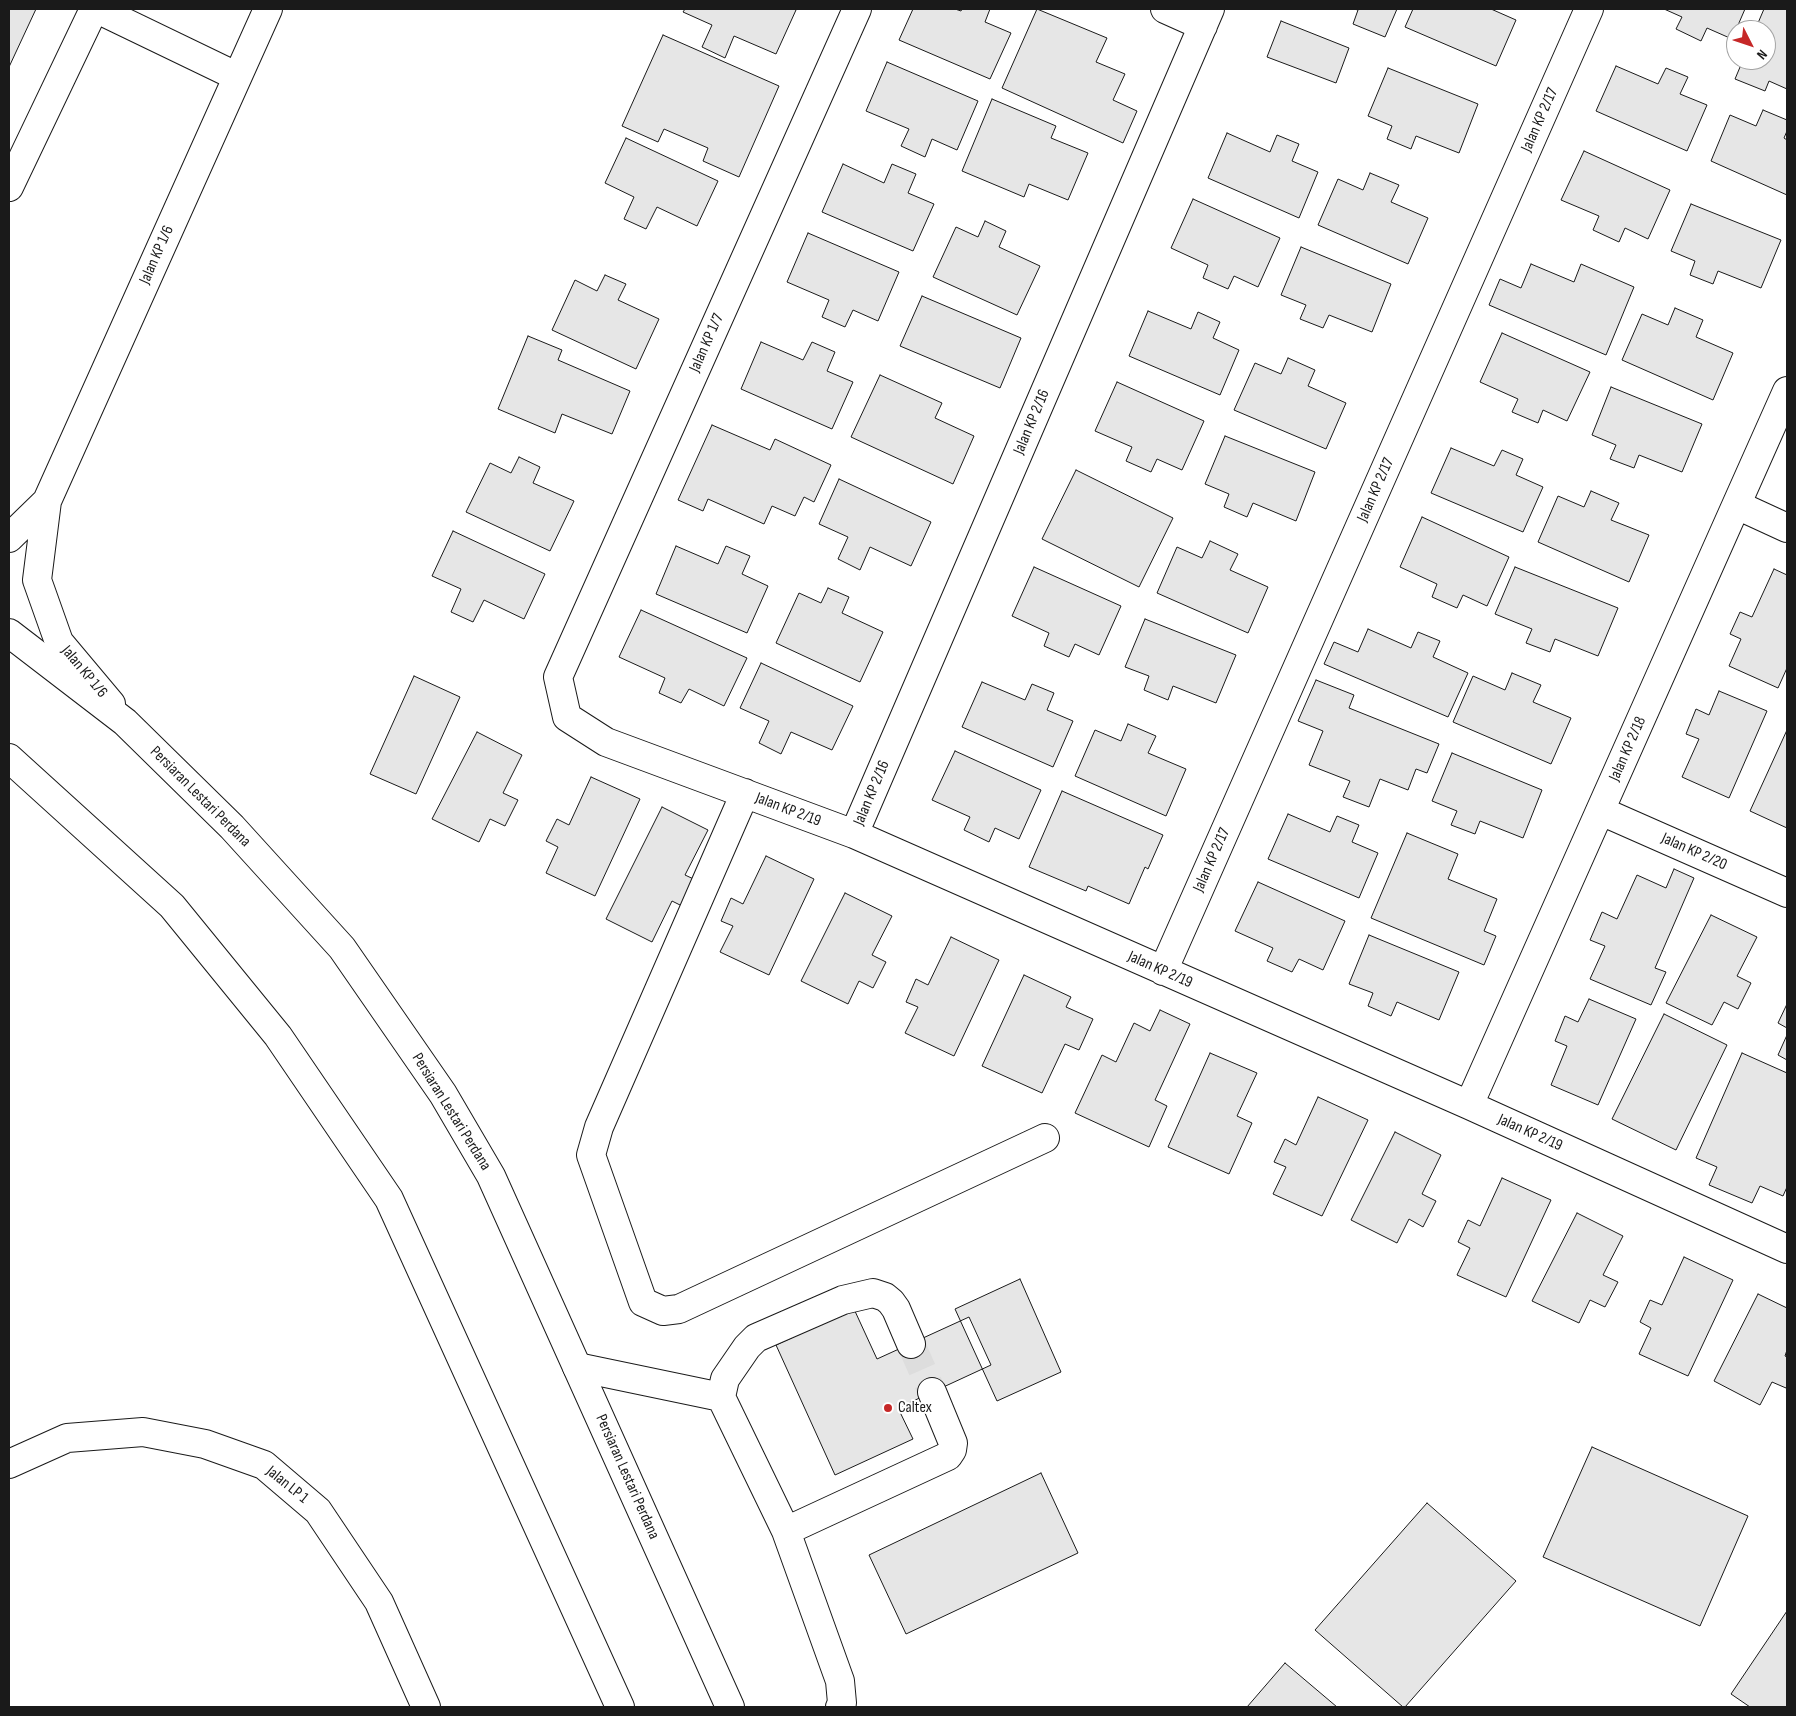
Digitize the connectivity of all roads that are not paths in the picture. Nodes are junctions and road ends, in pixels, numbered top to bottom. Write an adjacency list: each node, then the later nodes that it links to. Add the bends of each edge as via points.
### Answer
1 (96, 9): 7 (street); 8 (street)
2 (268, 9): 7 (street, Jalan KP 1/6)
3 (857, 9): 15 (street, Jalan KP 1/7)
4 (1165, 9): 6 (street)
5 (1589, 9): 22 (street, Jalan KP 2/17)
6 (1206, 17): 20 (street, Jalan KP 2/16)
7 (236, 76): 10 (street, Jalan KP 1/6)
8 (9, 186)
9 (1787, 391): 11 (street, Jalan KP 2/18)
10 (47, 501): 13 (street, Jalan KP 1/6); 16 (street, Jalan KP 1/6, via 37,580 59,642)
11 (1737, 505): 12 (street); 19 (street, Jalan KP 2/18)
12 (1787, 528)
13 (9, 538)
14 (9, 633): 16 (street, Persiaran Lestari Perdana)
15 (558, 677): 18 (street, Jalan KP 2/19, via 567,717 606,742)
16 (125, 722): 27 (street, Persiaran Lestari Perdana, via 232,827 342,948 443,1094 491,1176)
17 (9, 758): 33 (street, via 172,906 278,1036 389,1198)
18 (745, 793): 20 (street, Jalan KP 2/19); 24 (street, via 599,1127 591,1155 643,1302 663,1311 679,1309)
19 (1601, 811): 21 (street, Jalan KP 2/20); 23 (street, Jalan KP 2/18)
20 (854, 834): 22 (street, Jalan KP 2/19)
21 (1787, 894)
22 (1163, 971): 23 (street, Jalan KP 2/19)
23 (1469, 1106): 25 (street, Jalan KP 2/19)
24 (1045, 1138)
25 (1787, 1249)
26 (911, 1344): 29 (street, via 896,1310 885,1297 873,1293 843,1300 756,1338 725,1379)
27 (577, 1367): 29 (street); 34 (street, Persiaran Lestari Perdana)
28 (932, 1392): 31 (street, via 953,1443 948,1456)
29 (721, 1397): 31 (street)
30 (9, 1464): 32 (street, Jalan LP 1, via 67,1438 143,1432 205,1444 264,1465 318,1511 379,1602)
31 (786, 1531): 35 (street, via 840,1681)
32 (426, 1707)
33 (620, 1707)
34 (730, 1707)
35 (840, 1707)

